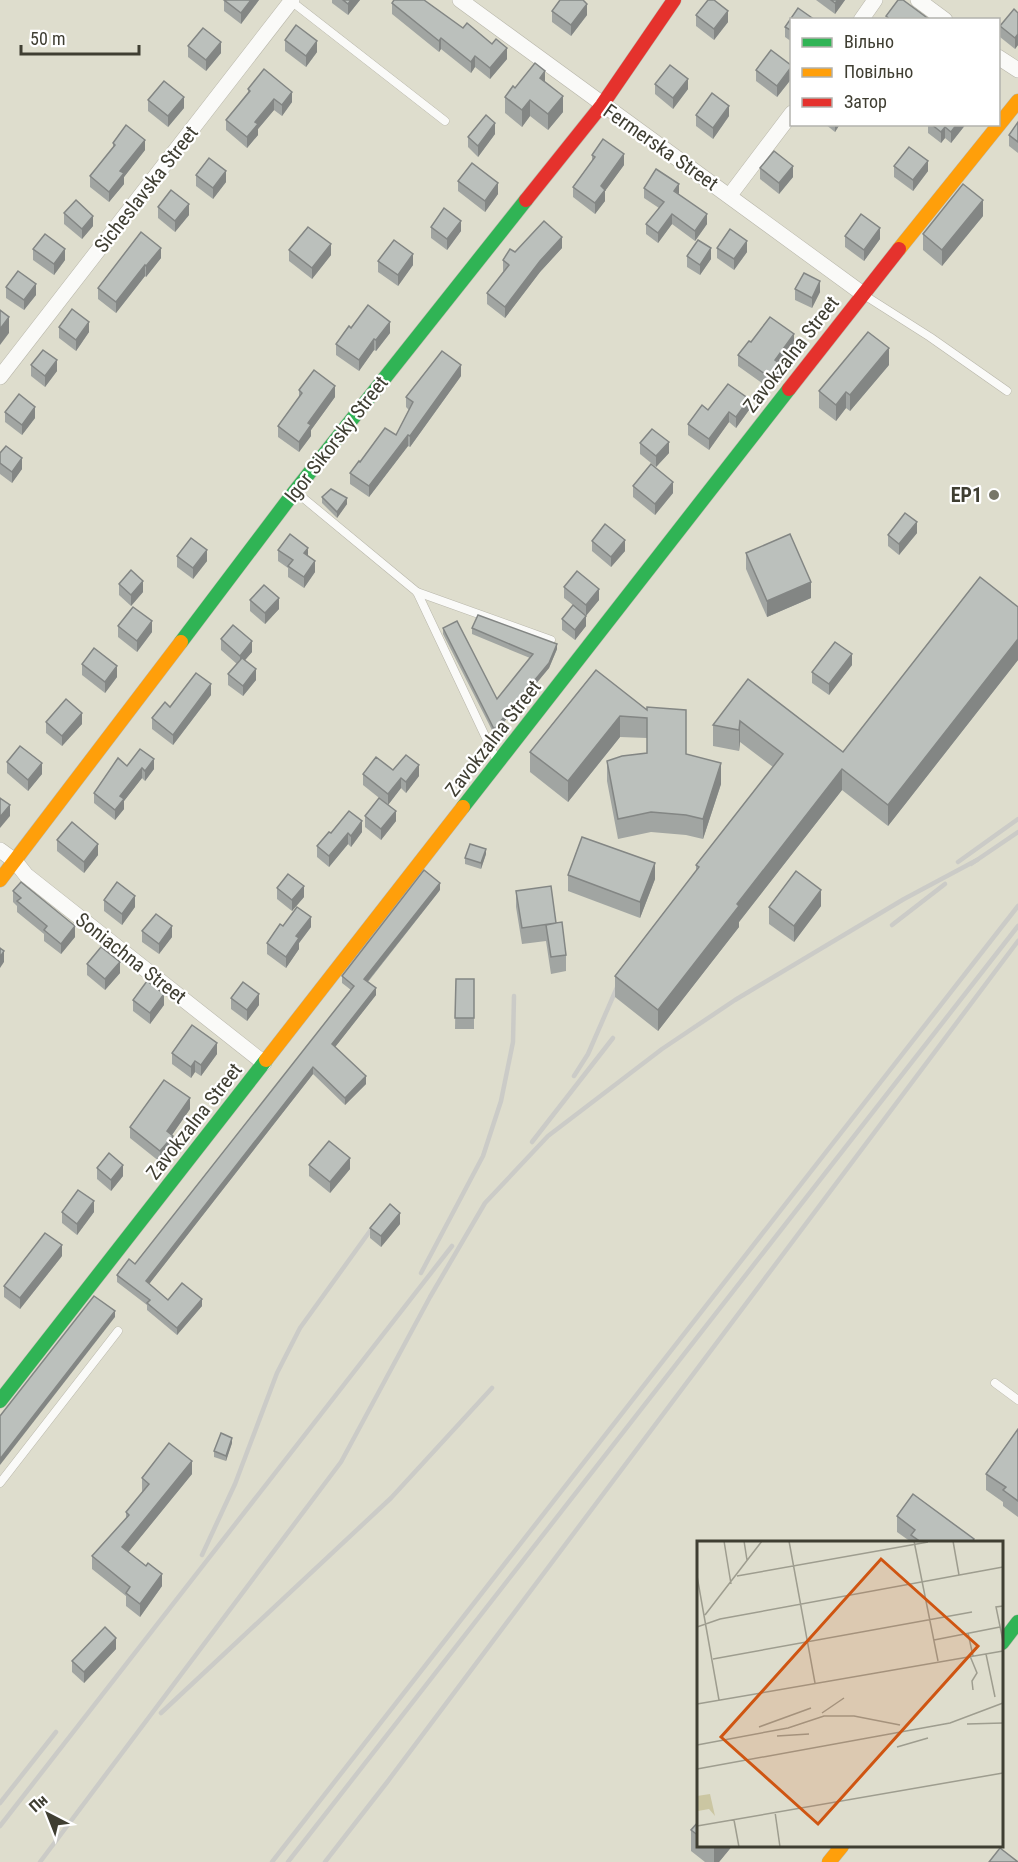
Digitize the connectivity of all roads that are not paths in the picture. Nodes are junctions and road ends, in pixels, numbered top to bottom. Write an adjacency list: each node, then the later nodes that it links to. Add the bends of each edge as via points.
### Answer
1 (291, 0): 13 (lane); 18 (street, Sicheslavska Street)
2 (460, 0): 11 (street, Fermerska Street)
3 (674, 0): 11 (street, Igor Sikorsky Street)
4 (875, 0): 6 (street)
5 (918, 0): 7 (street)
6 (862, 18)
7 (942, 18)
8 (1000, 58): 9 (street)
9 (1018, 70)
10 (1018, 102): 14 (street, Zavokzalna Street)
11 (602, 105): 16 (street, Fermerska Street); 20 (street, Igor Sikorsky Street)
12 (790, 116): 16 (street)
13 (446, 121)
14 (1000, 124)
15 (999, 126): 17 (street, Zavokzalna Street)
16 (730, 195): 17 (street, Fermerska Street)
17 (863, 294): 19 (lane); 23 (street, Zavokzalna Street)
18 (0, 377)
19 (1007, 391)
20 (295, 491): 21 (lane); 25 (street, Igor Sikorsky Street)
21 (417, 592): 22 (lane); 23 (lane)
22 (551, 640)
23 (498, 763): 27 (street, Zavokzalna Street)
24 (0, 850): 25 (street, Soniachna Street)
25 (15, 861): 26 (street, Igor Sikorsky Street); 27 (street, Soniachna Street, via 26,875)
26 (0, 880)
27 (264, 1063): 30 (street, Zavokzalna Street)
28 (118, 1330): 32 (lane)
29 (995, 1383): 31 (lane)
30 (0, 1401)
31 (1018, 1401)
32 (0, 1483)
33 (1018, 1622): 34 (street)
34 (1003, 1642)
35 (840, 1847): 36 (street)
36 (829, 1862)

